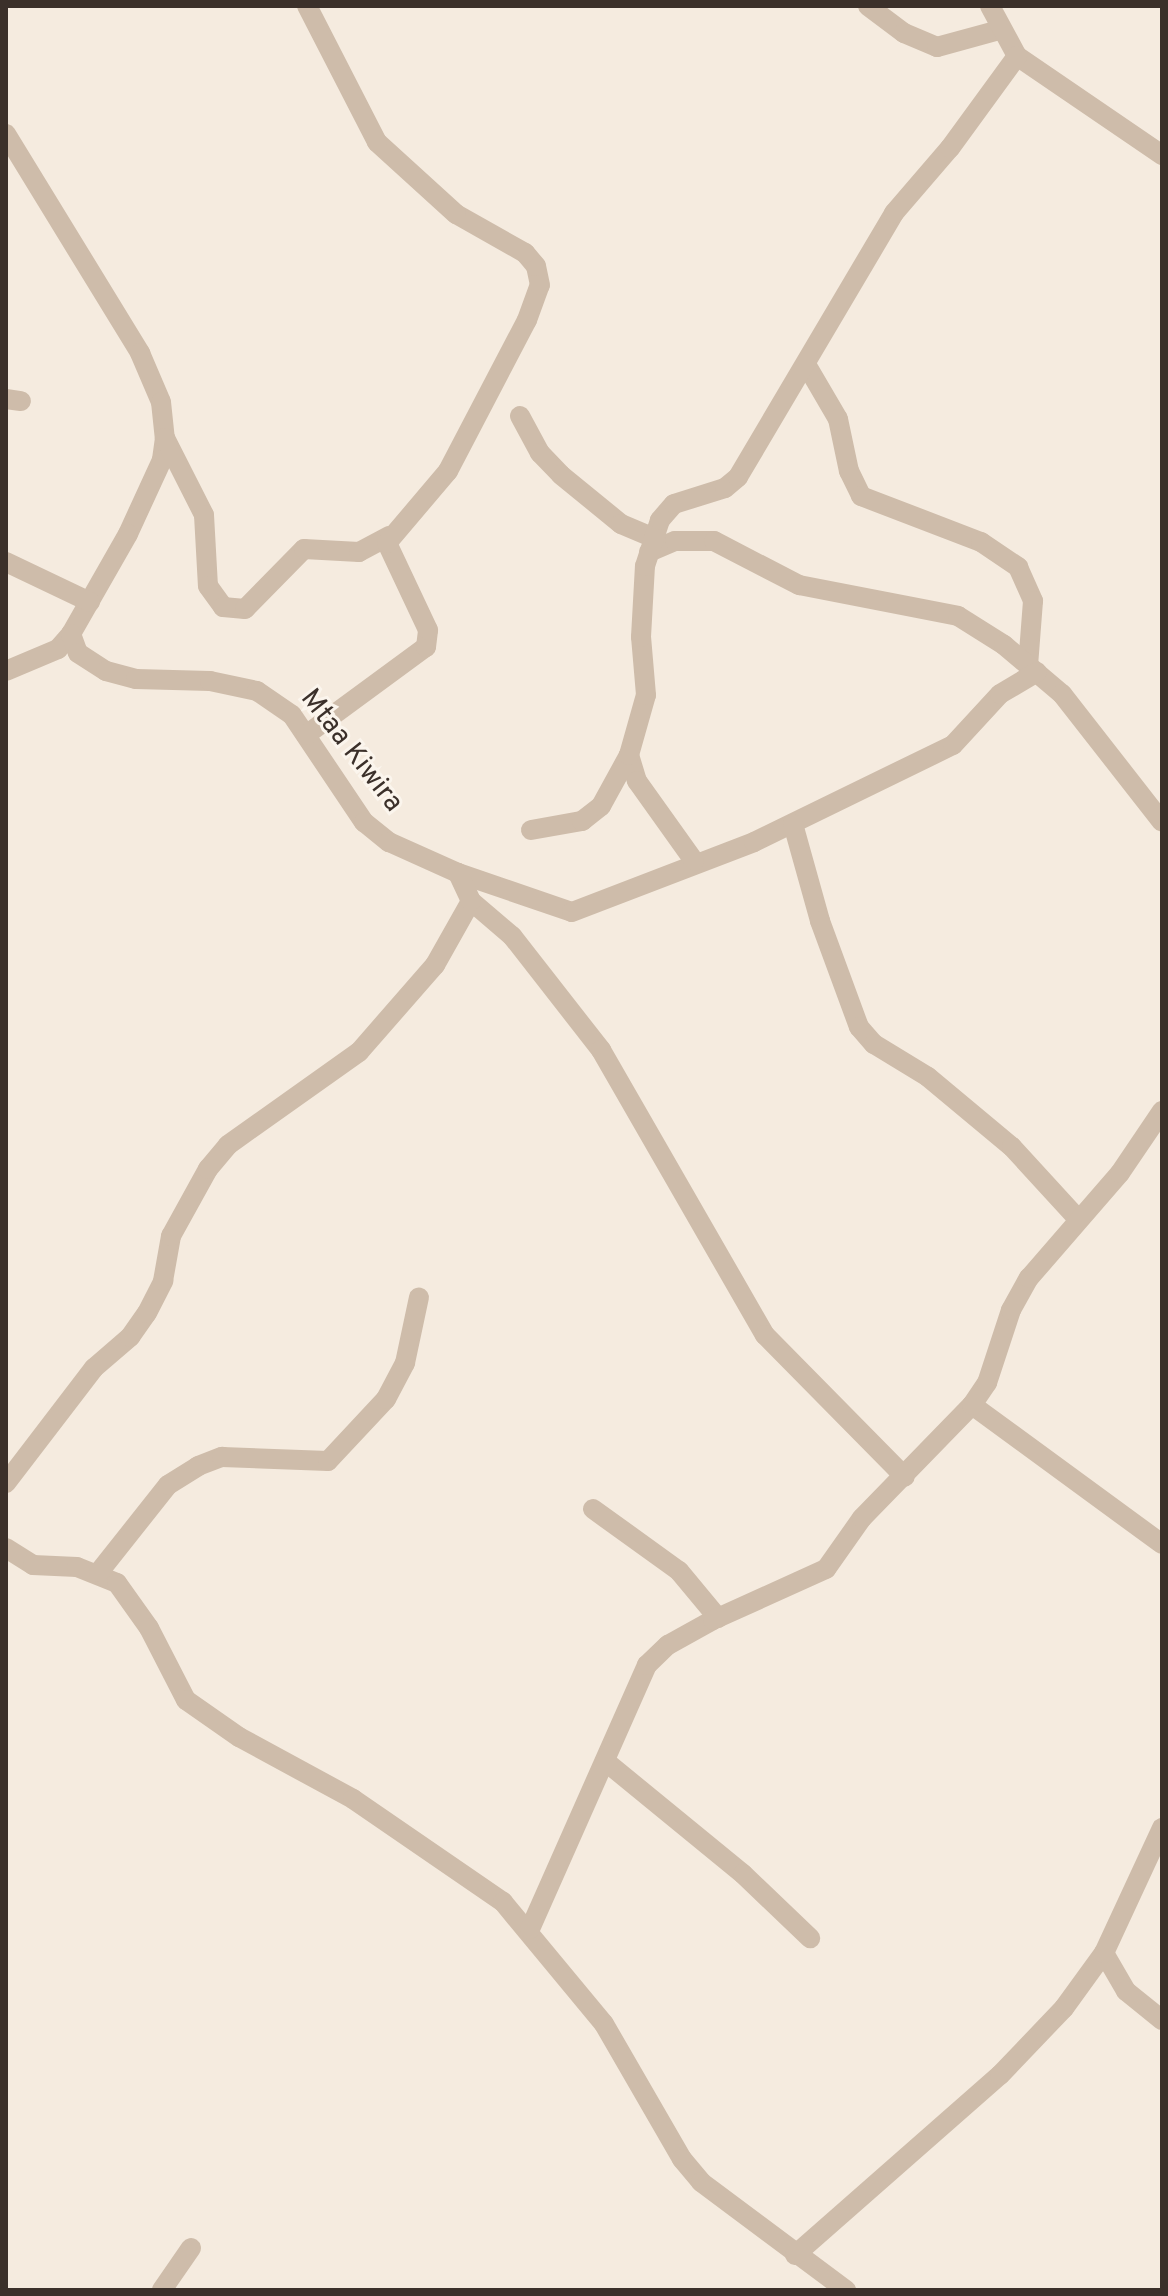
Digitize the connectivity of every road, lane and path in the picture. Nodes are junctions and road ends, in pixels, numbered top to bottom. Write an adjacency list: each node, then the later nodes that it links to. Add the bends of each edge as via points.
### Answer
1 (307, 6): 11 (street, via 377,142 456,214 525,253 536,266 540,285 527,320 443,479)
2 (868, 6): 4 (street, via 904,33 937,47)
3 (990, 6): 4 (street)
4 (999, 30): 5 (street)
5 (1017, 56): 7 (street); 8 (street, via 894,213)
6 (6, 134): 10 (street, via 140,353 161,402)
7 (1162, 155)
8 (807, 366): 12 (street, via 738,477 725,488 674,504 660,520); 16 (street, via 838,419 849,471 861,496 981,542 1018,567 1033,601)
9 (520, 416): 12 (street, via 540,453 561,475)
10 (165, 438): 11 (street, via 204,515 208,586 223,607 245,609 304,549 359,552); 14 (street, via 146,496)
11 (389, 536): 18 (street, via 390,558 428,630 426,647)
12 (652, 545): 16 (street, via 723,543 799,585 958,616); 19 (street, via 641,637 646,695)
13 (6, 562): 14 (street)
14 (90, 602): 15 (street)
15 (71, 634): 17 (street, via 58,649); 18 (street, Mtaa Kiwira, via 78,653 106,671 257,691 292,715)
16 (1033, 669): 20 (street, via 1100,738); 21 (street, Mtaa Kiwira, via 1000,694 953,745)
17 (6, 671)
18 (306, 735): 24 (street, Mtaa Kiwira, via 364,822 389,842)
19 (629, 755): 22 (street, via 601,806 582,821); 23 (street, via 637,781)
20 (1162, 822)
21 (793, 824): 23 (street, Mtaa Kiwira); 27 (street, via 820,921 859,1027 874,1044 928,1077 1012,1147)
22 (531, 830)
23 (694, 861): 24 (street, Mtaa Kiwira, via 572,912)
24 (458, 873): 25 (street)
25 (471, 901): 30 (street, via 512,936 601,1050 765,1335); 31 (street, via 435,965 359,1052 228,1145 208,1169 171,1236 163,1281 147,1313 130,1337 94,1368)
26 (1162, 1111): 27 (street, via 1120,1173)
27 (1078, 1219): 29 (street, via 1029,1278 1011,1310 987,1383)
28 (419, 1297): 35 (street, via 405,1363 386,1399 328,1461 222,1457 198,1466 168,1485)
29 (972, 1405): 30 (street); 33 (street)
30 (905, 1477): 36 (street, via 862,1518 817,1575)
31 (6, 1483)
32 (593, 1509): 36 (street, via 679,1571)
33 (1162, 1544)
34 (6, 1548): 35 (street, via 33,1565)
35 (99, 1572): 39 (street, via 130,1597 186,1700 453,1864)
36 (718, 1618): 37 (street, via 668,1645 647,1665)
37 (605, 1761): 39 (street); 40 (street, via 743,1874)
38 (1162, 1828): 41 (street)
39 (530, 1929): 44 (street, via 604,2024 682,2159 723,2203)
40 (810, 1938)
41 (1104, 1953): 42 (street, via 1126,1991); 44 (street, via 1036,2040)
42 (1162, 2020)
43 (191, 2248): 45 (street)
44 (795, 2255): 46 (street)
45 (162, 2290)
46 (846, 2290)

